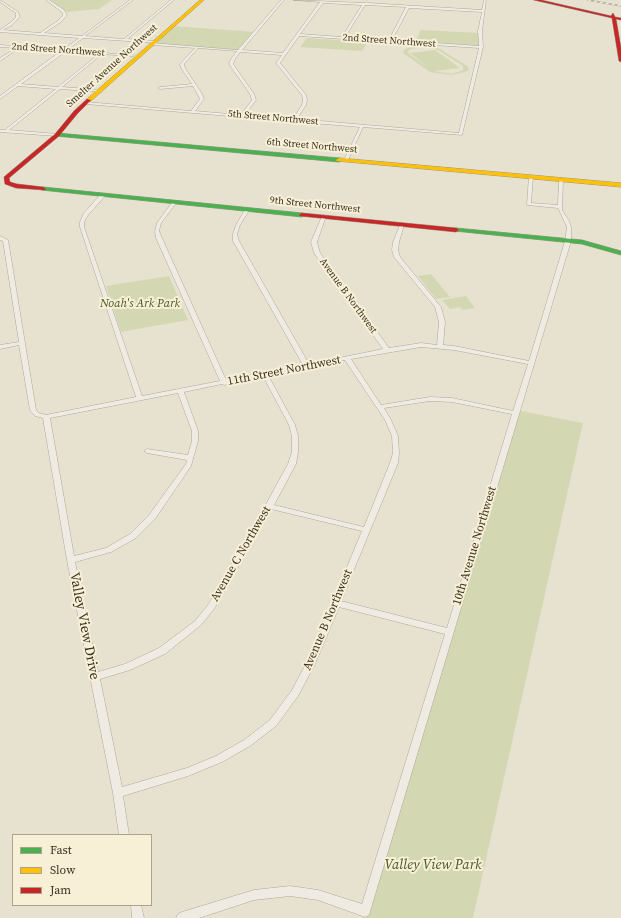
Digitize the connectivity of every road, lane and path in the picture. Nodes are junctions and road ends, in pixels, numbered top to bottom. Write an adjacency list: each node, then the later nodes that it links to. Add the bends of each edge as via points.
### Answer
1 (47, 0): 18 (street, via 63,11 64,15 60,21)
2 (132, 0): 20 (street)
3 (173, 0): 22 (street)
4 (202, 0): 24 (main road, Smelter Avenue Northwest)
5 (284, 0): 29 (street)
6 (294, 0): 12 (street)
7 (375, 0): 13 (street)
8 (485, 0): 15 (street)
9 (536, 0): 16 (main road)
10 (545, 0): 16 (main road)
11 (0, 1): 17 (street, via 17,13 18,17)
12 (322, 2): 13 (street); 19 (street)
13 (364, 4): 14 (street); 21 (street)
14 (408, 7): 15 (street); 23 (street)
15 (483, 11): 26 (street)
16 (617, 17): 35 (main road)
17 (0, 31): 18 (street)
18 (41, 34): 20 (street)
19 (298, 35): 21 (street, 2nd Street Northwest); 32 (street)
20 (83, 36): 22 (street); 30 (street)
21 (343, 38): 23 (street, 2nd Street Northwest)
22 (125, 39): 24 (street)
23 (390, 41): 26 (street, 2nd Street Northwest)
24 (155, 43): 28 (street); 33 (main road, Smelter Avenue Northwest)
25 (0, 46): 27 (street, 2nd Street Northwest)
26 (481, 47): 46 (street, 5th Street Northwest, via 461,134)
27 (18, 48): 30 (street, 2nd Street Northwest); 34 (street)
28 (197, 48): 29 (street); 37 (street, via 182,64)
29 (239, 50): 32 (street); 44 (street, via 231,64 254,100)
30 (64, 51): 31 (street, 2nd Street Northwest); 36 (street)
31 (102, 53): 33 (street, 2nd Street Northwest); 38 (street)
32 (283, 54): 45 (street, via 278,63 304,95 305,100)
33 (140, 56): 40 (main road, Smelter Avenue Northwest)
34 (0, 60)
35 (621, 61)
36 (17, 85): 38 (street); 41 (street)
37 (194, 85): 39 (street); 43 (street, via 202,99)
38 (59, 88): 40 (street); 48 (street)
39 (160, 88)
40 (101, 91): 42 (main road, Smelter Avenue Northwest)
41 (0, 98)
42 (86, 103): 43 (street, 5th Street Northwest); 49 (main road, Smelter Avenue Northwest)
43 (192, 112): 44 (street, 5th Street Northwest)
44 (242, 116): 45 (street, 5th Street Northwest)
45 (294, 120): 46 (street, 5th Street Northwest)
46 (362, 126): 50 (street)
47 (0, 131): 48 (street, 6th Street Northwest)
48 (6, 131): 49 (street, 6th Street Northwest)
49 (57, 135): 50 (main road, 6th Street Northwest); 53 (main road, Smelter Avenue Northwest)
50 (346, 160): 51 (main road, 6th Street Northwest)
51 (531, 177): 52 (main road, 6th Street Northwest); 57 (street, via 529,204)
52 (561, 180): 54 (main road, 6th Street Northwest); 57 (street, 10th Avenue Northwest)
53 (4, 182): 55 (main road, 9th Street Northwest, via 16,186)
54 (621, 185)
55 (103, 195): 56 (main road, 9th Street Northwest); 74 (street, via 86,214 82,227)
56 (175, 202): 58 (main road, 9th Street Northwest); 72 (street, via 159,223 157,231)
57 (560, 207): 62 (street, 10th Avenue Northwest, via 569,227)
58 (248, 209): 59 (main road, 9th Street Northwest); 70 (street, via 235,234 236,241)
59 (324, 216): 60 (main road, 9th Street Northwest); 67 (street, Avenue B Northwest, via 314,242 317,253)
60 (402, 225): 62 (main road, 9th Street Northwest); 65 (street, via 395,250 438,307 442,322)
61 (3, 239): 64 (street, Valley View Drive)
62 (568, 241): 63 (main road, 9th Street Northwest); 69 (street, 10th Avenue Northwest)
63 (621, 253)
64 (22, 343): 66 (street); 77 (street, Valley View Drive, via 34,410)
65 (440, 346): 67 (street, 11th Street Northwest, via 421,345); 69 (street, 11th Street Northwest)
66 (0, 347)
67 (387, 350): 68 (street, 11th Street Northwest)
68 (346, 358): 70 (street, 11th Street Northwest); 75 (street, Avenue B Northwest)
69 (531, 363): 76 (street, 10th Avenue Northwest)
70 (307, 366): 71 (street, 11th Street Northwest)
71 (265, 374): 72 (street, 11th Street Northwest); 80 (street, Avenue C Northwest, via 292,425 295,436 292,464)
72 (224, 382): 73 (street, 11th Street Northwest)
73 (180, 391): 74 (street, 11th Street Northwest); 79 (street, via 195,430)
74 (139, 398): 77 (street, 11th Street Northwest)
75 (380, 407): 76 (street, via 430,399 452,400); 81 (street, Avenue B Northwest, via 395,436 396,454)
76 (515, 413): 84 (street, 10th Avenue Northwest)
77 (42, 416): 82 (street, Valley View Drive)
78 (147, 451): 79 (street)
79 (190, 458): 82 (street, via 189,464 152,517 133,536 108,550)
80 (269, 506): 81 (street); 85 (street, Avenue C Northwest, via 211,607 198,623 162,651 127,667)
81 (367, 530): 83 (street, Avenue B Northwest)
82 (72, 560): 85 (street, Valley View Drive)
83 (336, 603): 84 (street); 86 (street, Avenue B Northwest, via 299,687 273,723 247,743 219,759 188,772)
84 (449, 632): 90 (street, 10th Avenue Northwest, via 365,911 318,895 290,891 254,895)
85 (94, 677): 86 (street, Valley View Drive)
86 (118, 793): 87 (street, Valley View Drive)
87 (124, 834)
88 (136, 906): 89 (street)
89 (138, 918)
90 (182, 918)

